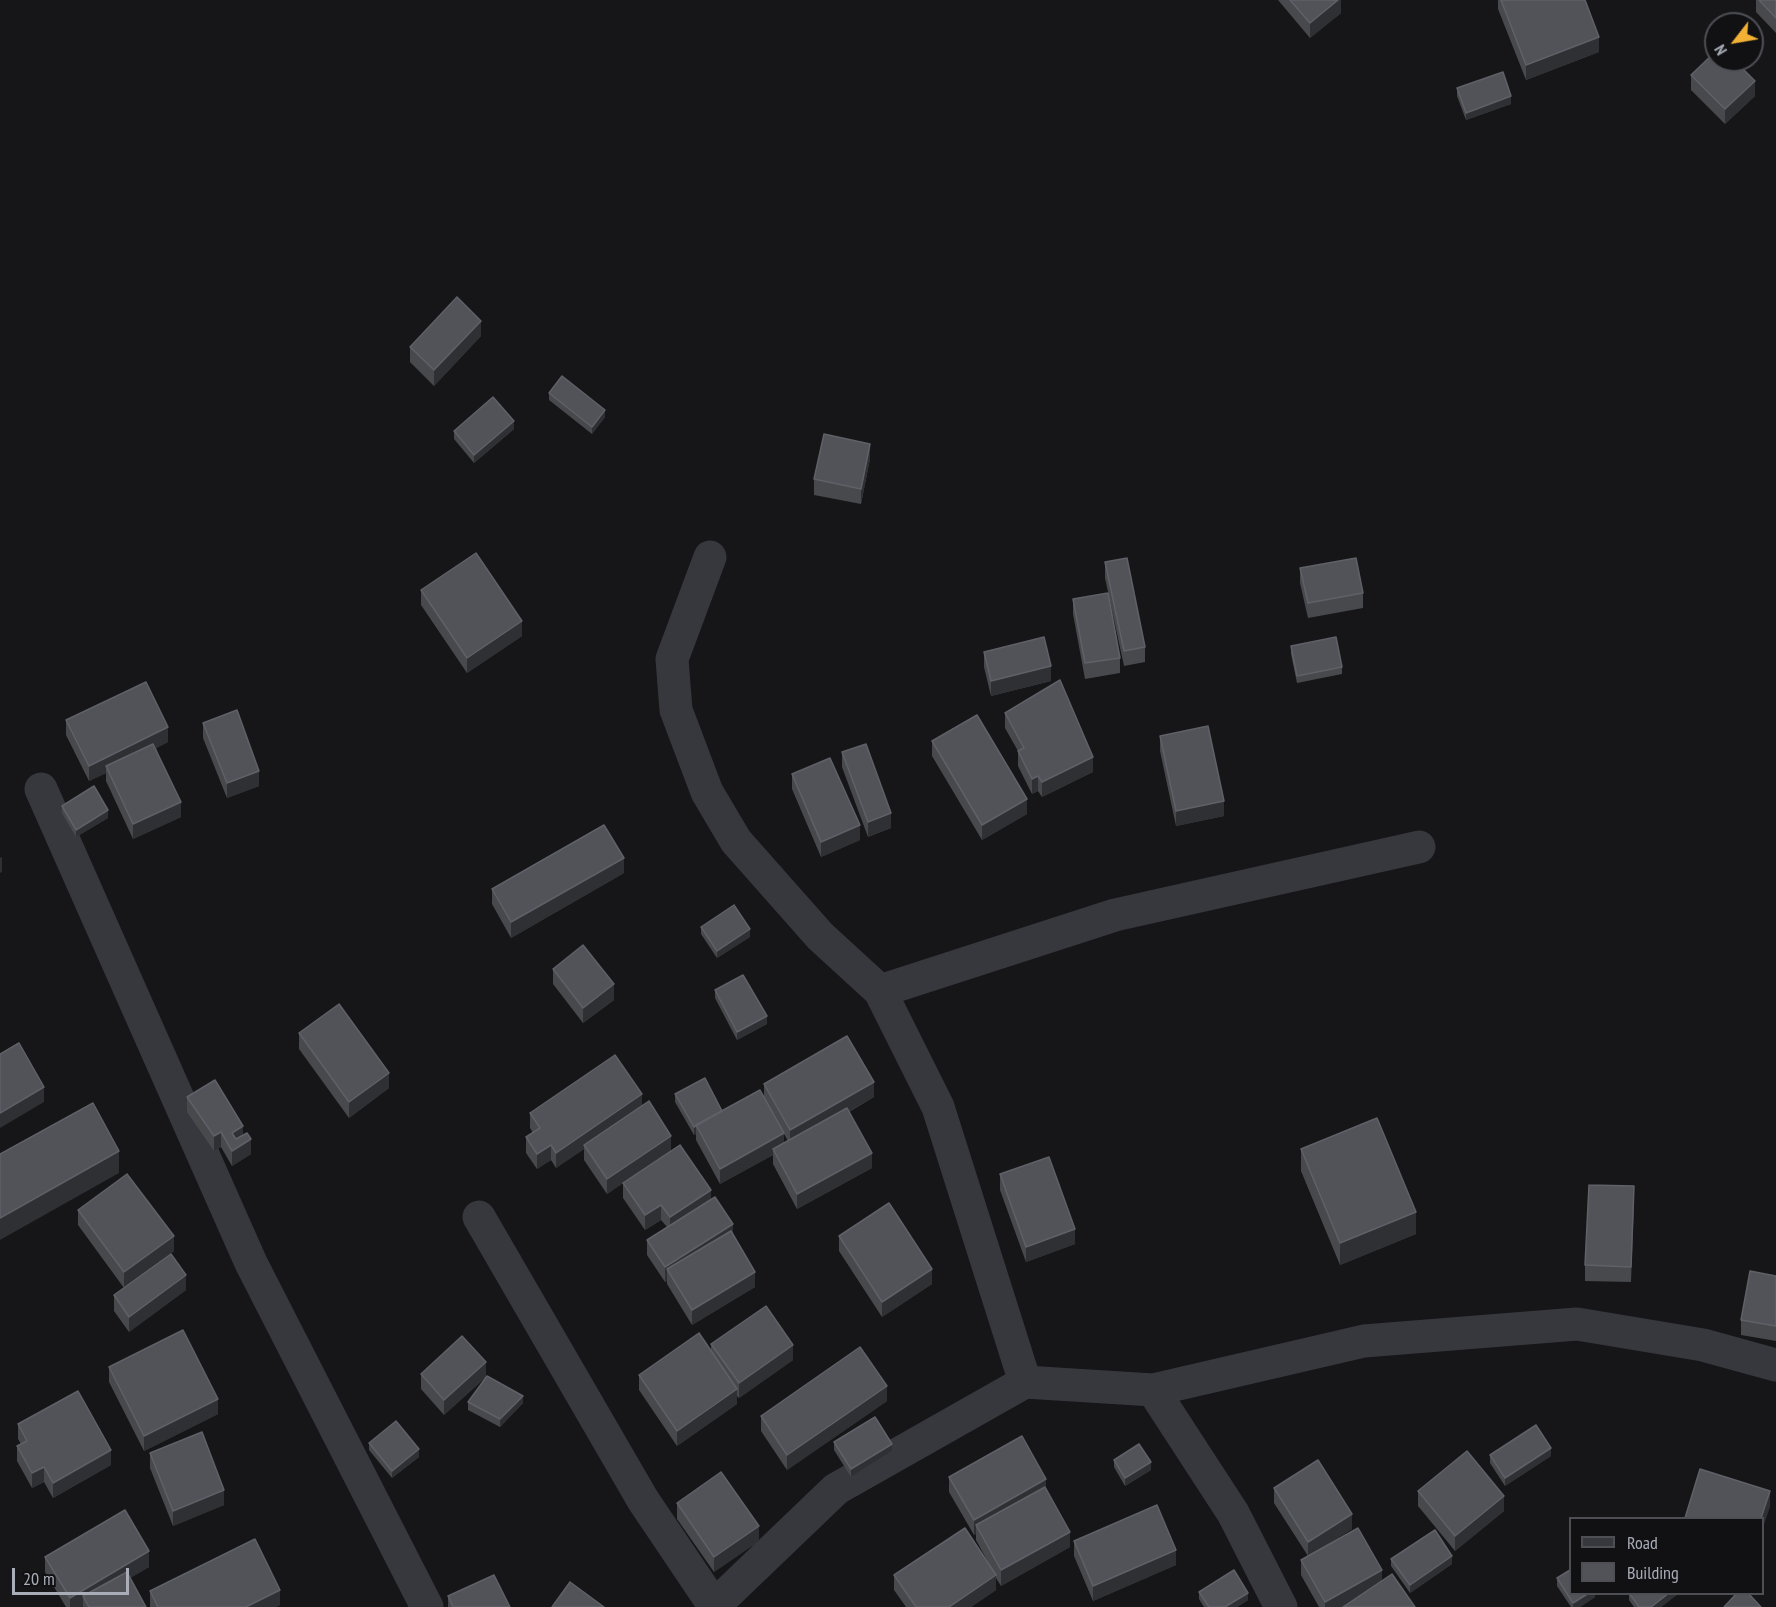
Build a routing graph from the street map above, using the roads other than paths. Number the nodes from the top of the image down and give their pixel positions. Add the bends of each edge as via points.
1 (710, 557) dead end
2 (41, 789) dead end
3 (1419, 847) dead end
4 (880, 991) junction
5 (479, 1217) dead end
6 (1776, 1365) edge
7 (1025, 1382) junction
8 (1152, 1390) junction
9 (427, 1607) edge
10 (714, 1607) edge
11 (1281, 1607) edge

1 - 4 street via 672,659 676,710 707,792 736,841 820,936
2 - 9 street via 251,1263
3 - 4 street via 1116,915
4 - 7 street via 938,1107
5 - 10 street via 643,1500
6 - 8 street via 1702,1345 1576,1324 1364,1341
7 - 8 street
7 - 10 street via 836,1489
8 - 11 street via 1233,1513

